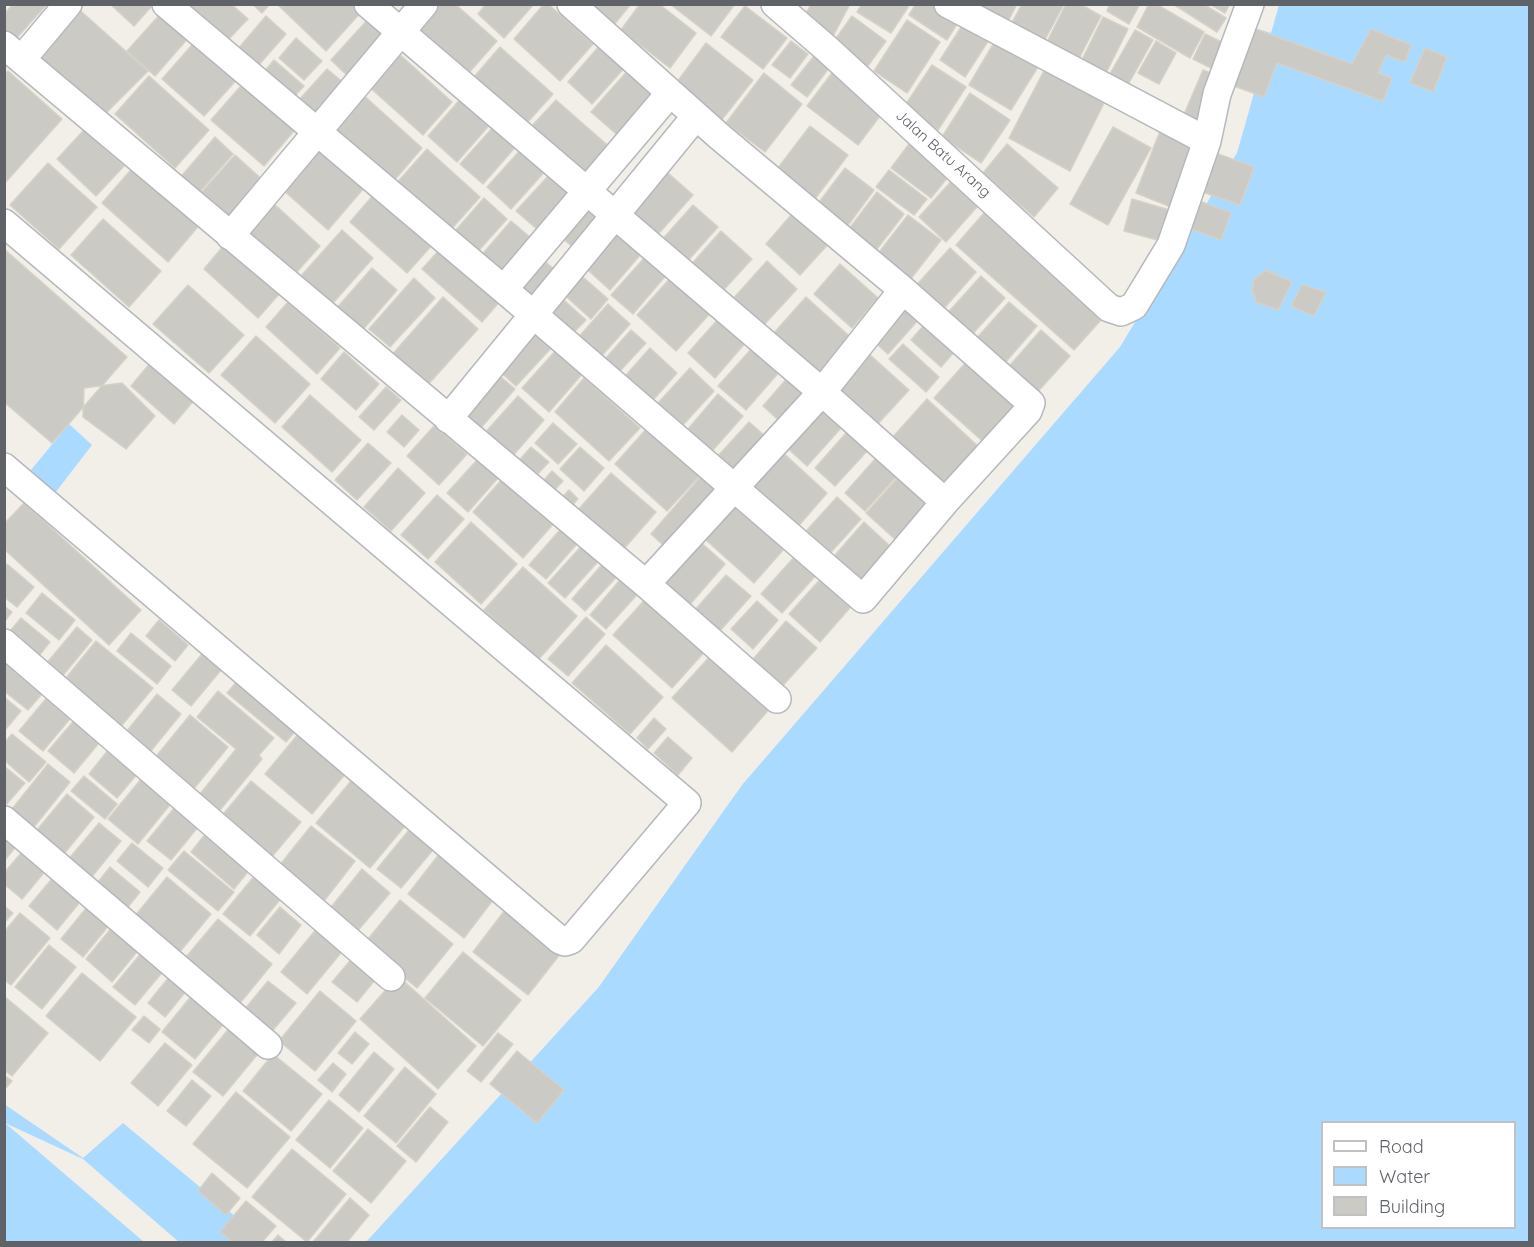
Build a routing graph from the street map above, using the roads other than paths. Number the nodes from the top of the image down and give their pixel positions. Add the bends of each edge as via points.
1 (68, 4) edge
2 (166, 4) edge
3 (368, 4) edge
4 (424, 4) edge
5 (571, 4) edge
6 (775, 4) edge
7 (948, 4) edge
8 (1250, 4) edge
9 (401, 32) junction
10 (13, 52) edge
11 (670, 93) junction
12 (696, 116) junction
13 (317, 132) junction
14 (1207, 141) junction
15 (587, 193) junction
16 (614, 216) junction
17 (4, 224) edge
18 (230, 237) junction
19 (504, 289) junction
20 (903, 290) junction
21 (534, 315) junction
22 (822, 392) junction
23 (448, 418) junction
24 (10, 481) edge
25 (734, 488) junction
26 (945, 502) junction
27 (646, 584) junction
28 (4, 643) edge
29 (777, 699) dead end
30 (4, 820) edge
31 (391, 977) dead end
32 (268, 1045) dead end

1 - 10 street
2 - 13 street
3 - 9 street
4 - 9 street
5 - 11 street
6 - 14 street, Jalan Batu Arang via 1114,311 1129,311 1171,244
7 - 14 street
8 - 14 street via 1217,94
9 - 13 street
9 - 15 street
10 - 18 street
11 - 12 street
11 - 15 street
12 - 16 street
12 - 20 street
13 - 18 street
13 - 19 street
15 - 16 street
15 - 19 street
16 - 21 street
16 - 22 street
17 - 24 street via 687,803 571,939 560,940
18 - 23 street
19 - 21 street
20 - 22 street
20 - 26 street via 1031,403
21 - 23 street
21 - 25 street
22 - 25 street
22 - 26 street
23 - 27 street
25 - 26 street via 863,599
25 - 27 street
27 - 29 street
28 - 31 street
30 - 32 street

